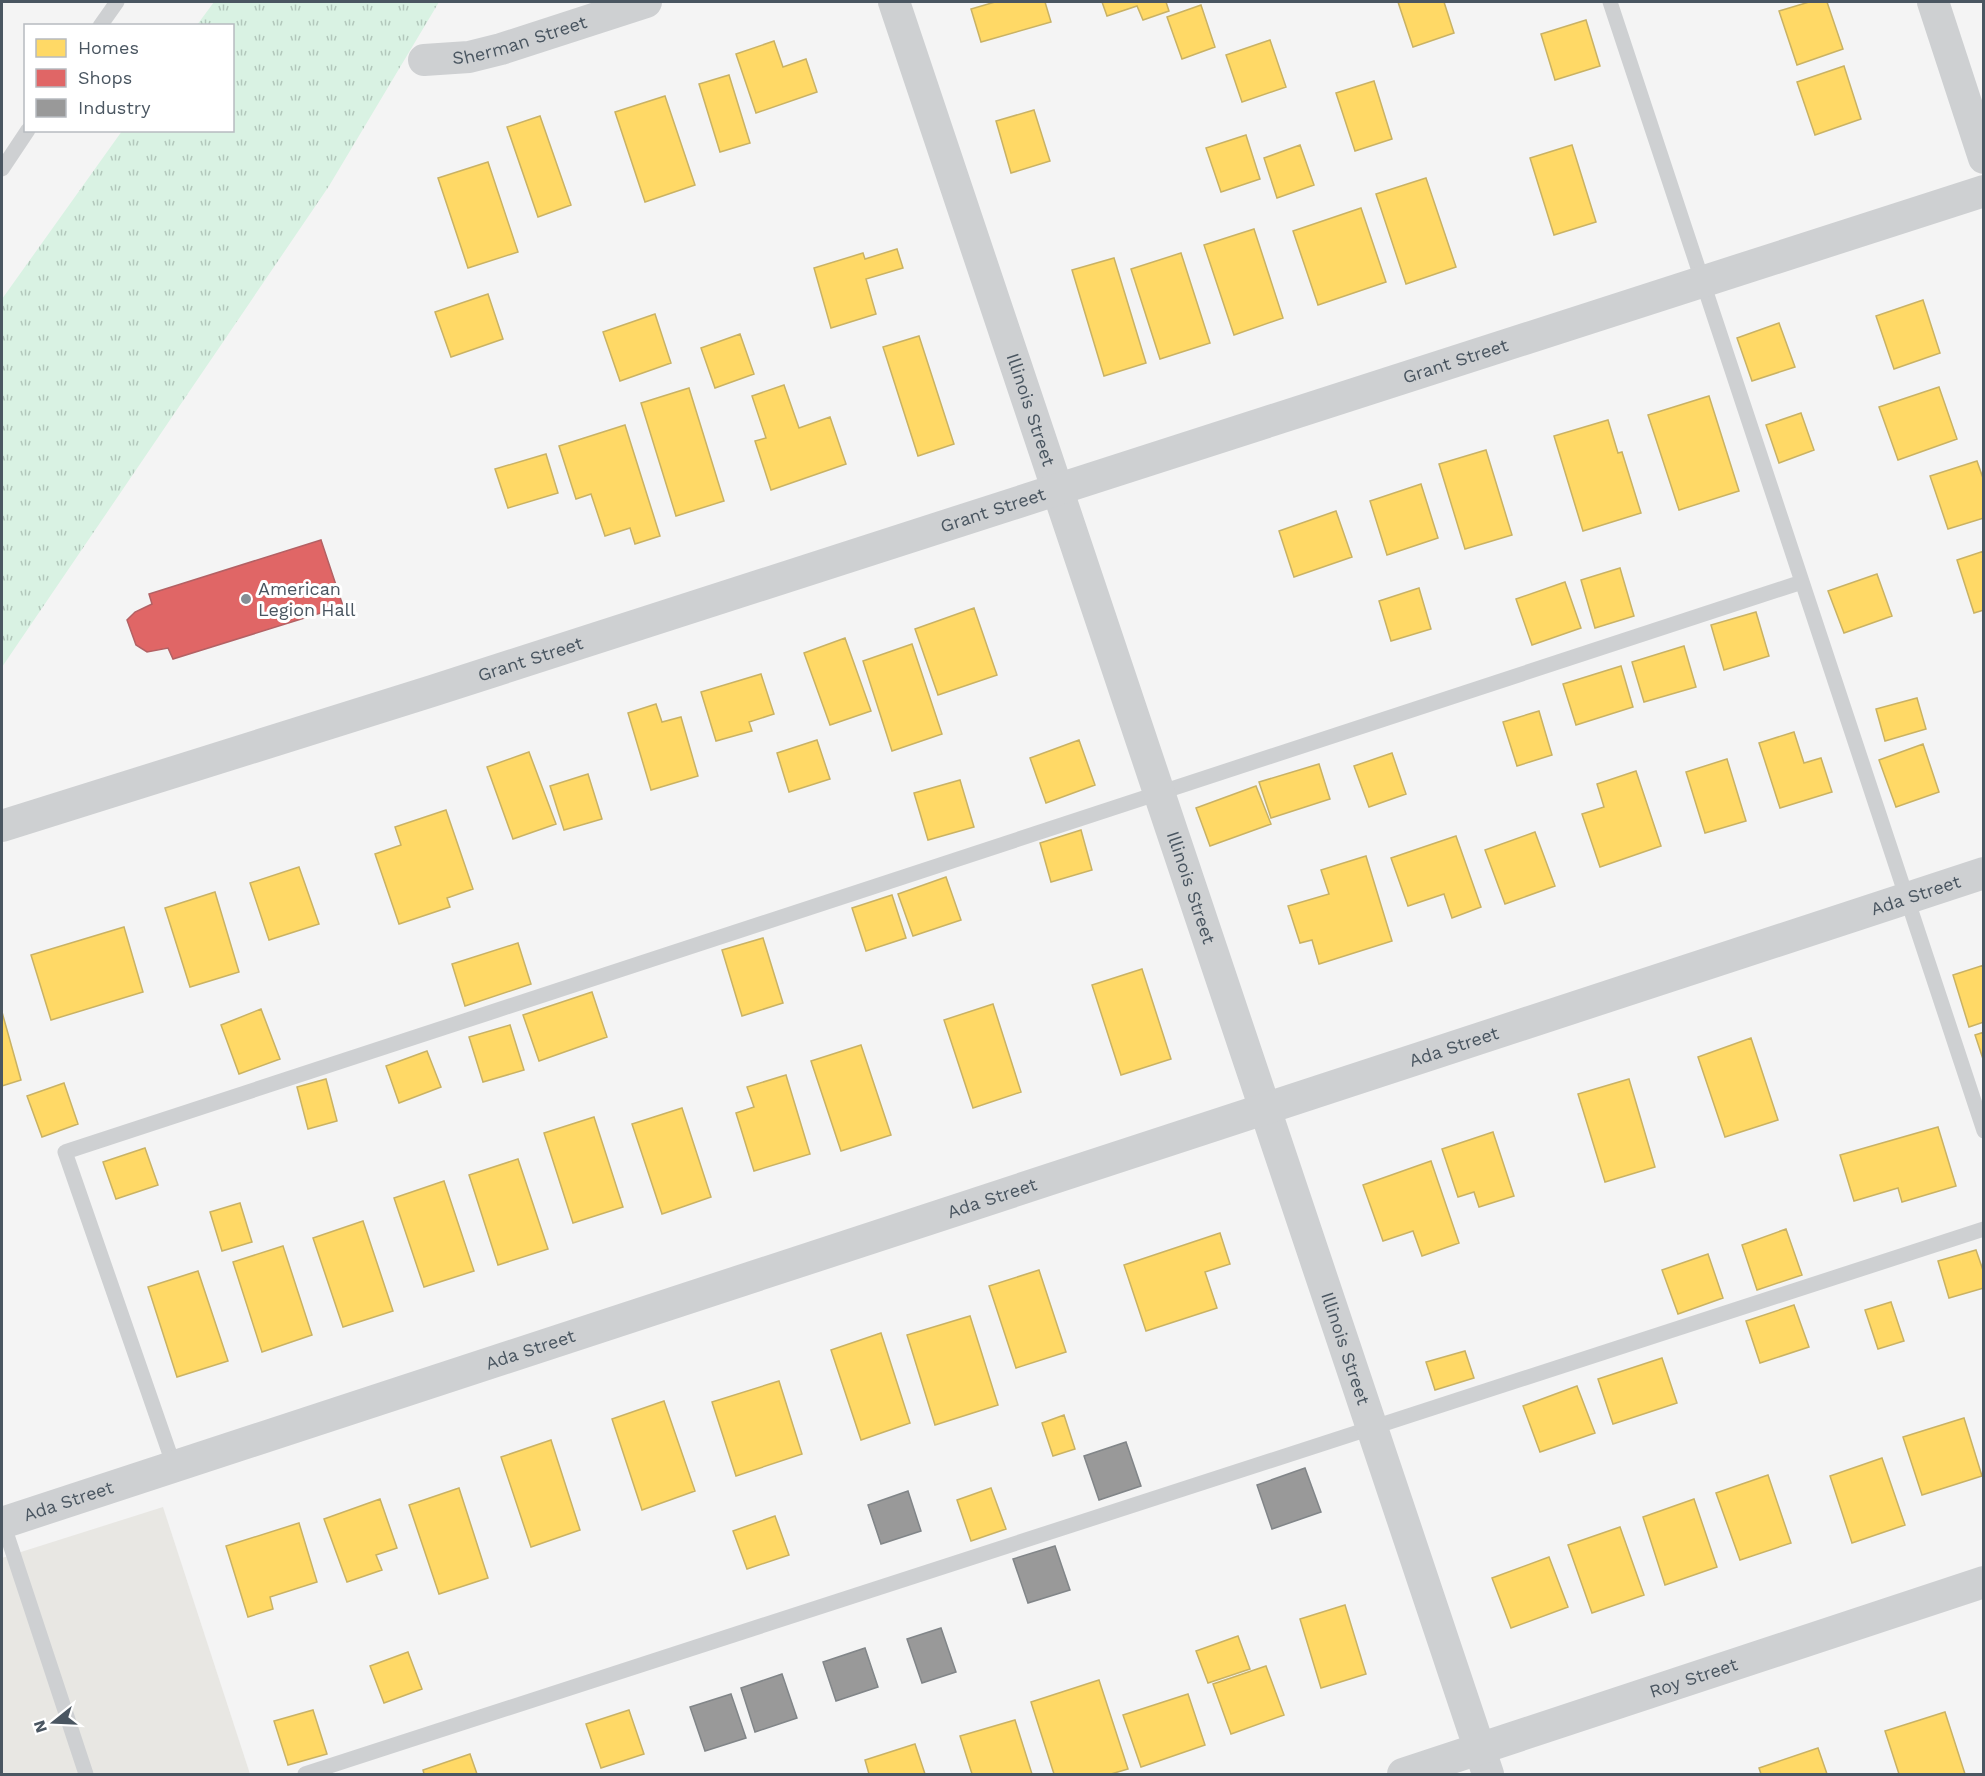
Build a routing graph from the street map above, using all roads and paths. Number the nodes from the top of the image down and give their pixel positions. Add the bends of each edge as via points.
1 (117, 2) edge
2 (646, 2) edge
3 (894, 2) edge
4 (1610, 2) edge
5 (1933, 2) edge
6 (101, 24) edge
7 (424, 60) dead end
8 (27, 132) edge
9 (1983, 158) edge
10 (2, 169) edge
11 (1983, 191) edge
12 (1703, 282) junction
13 (1057, 490) junction
14 (1802, 582) junction
15 (1159, 793) junction
16 (2, 826) edge
17 (1983, 873) edge
18 (1907, 898) junction
19 (1264, 1108) junction
20 (1983, 1131) edge
21 (1983, 1229) edge
22 (1372, 1428) junction
23 (174, 1466) junction
24 (2, 1523) edge
25 (1983, 1582) edge
26 (1484, 1762) edge
27 (86, 1774) edge
28 (305, 1774) edge
29 (1402, 1774) edge

1 - 6 lane
2 - 7 street, Sherman Street via 479,54
3 - 13 street, Illinois Street
4 - 12 lane
5 - 9 street
8 - 10 lane
11 - 12 street, Grant Street
12 - 13 street, Grant Street
12 - 14 lane
13 - 15 street, Illinois Street
13 - 16 street, Grant Street
14 - 15 lane
14 - 18 lane
15 - 19 street, Illinois Street
15 - 23 lane via 65,1152
17 - 18 street, Ada Street
18 - 19 street, Ada Street
18 - 20 lane
19 - 22 street, Illinois Street
19 - 23 street, Ada Street
21 - 22 lane
22 - 26 street, Illinois Street
22 - 28 lane
23 - 24 street, Ada Street
24 - 27 lane
25 - 26 street, Roy Street
26 - 29 street, Roy Street

